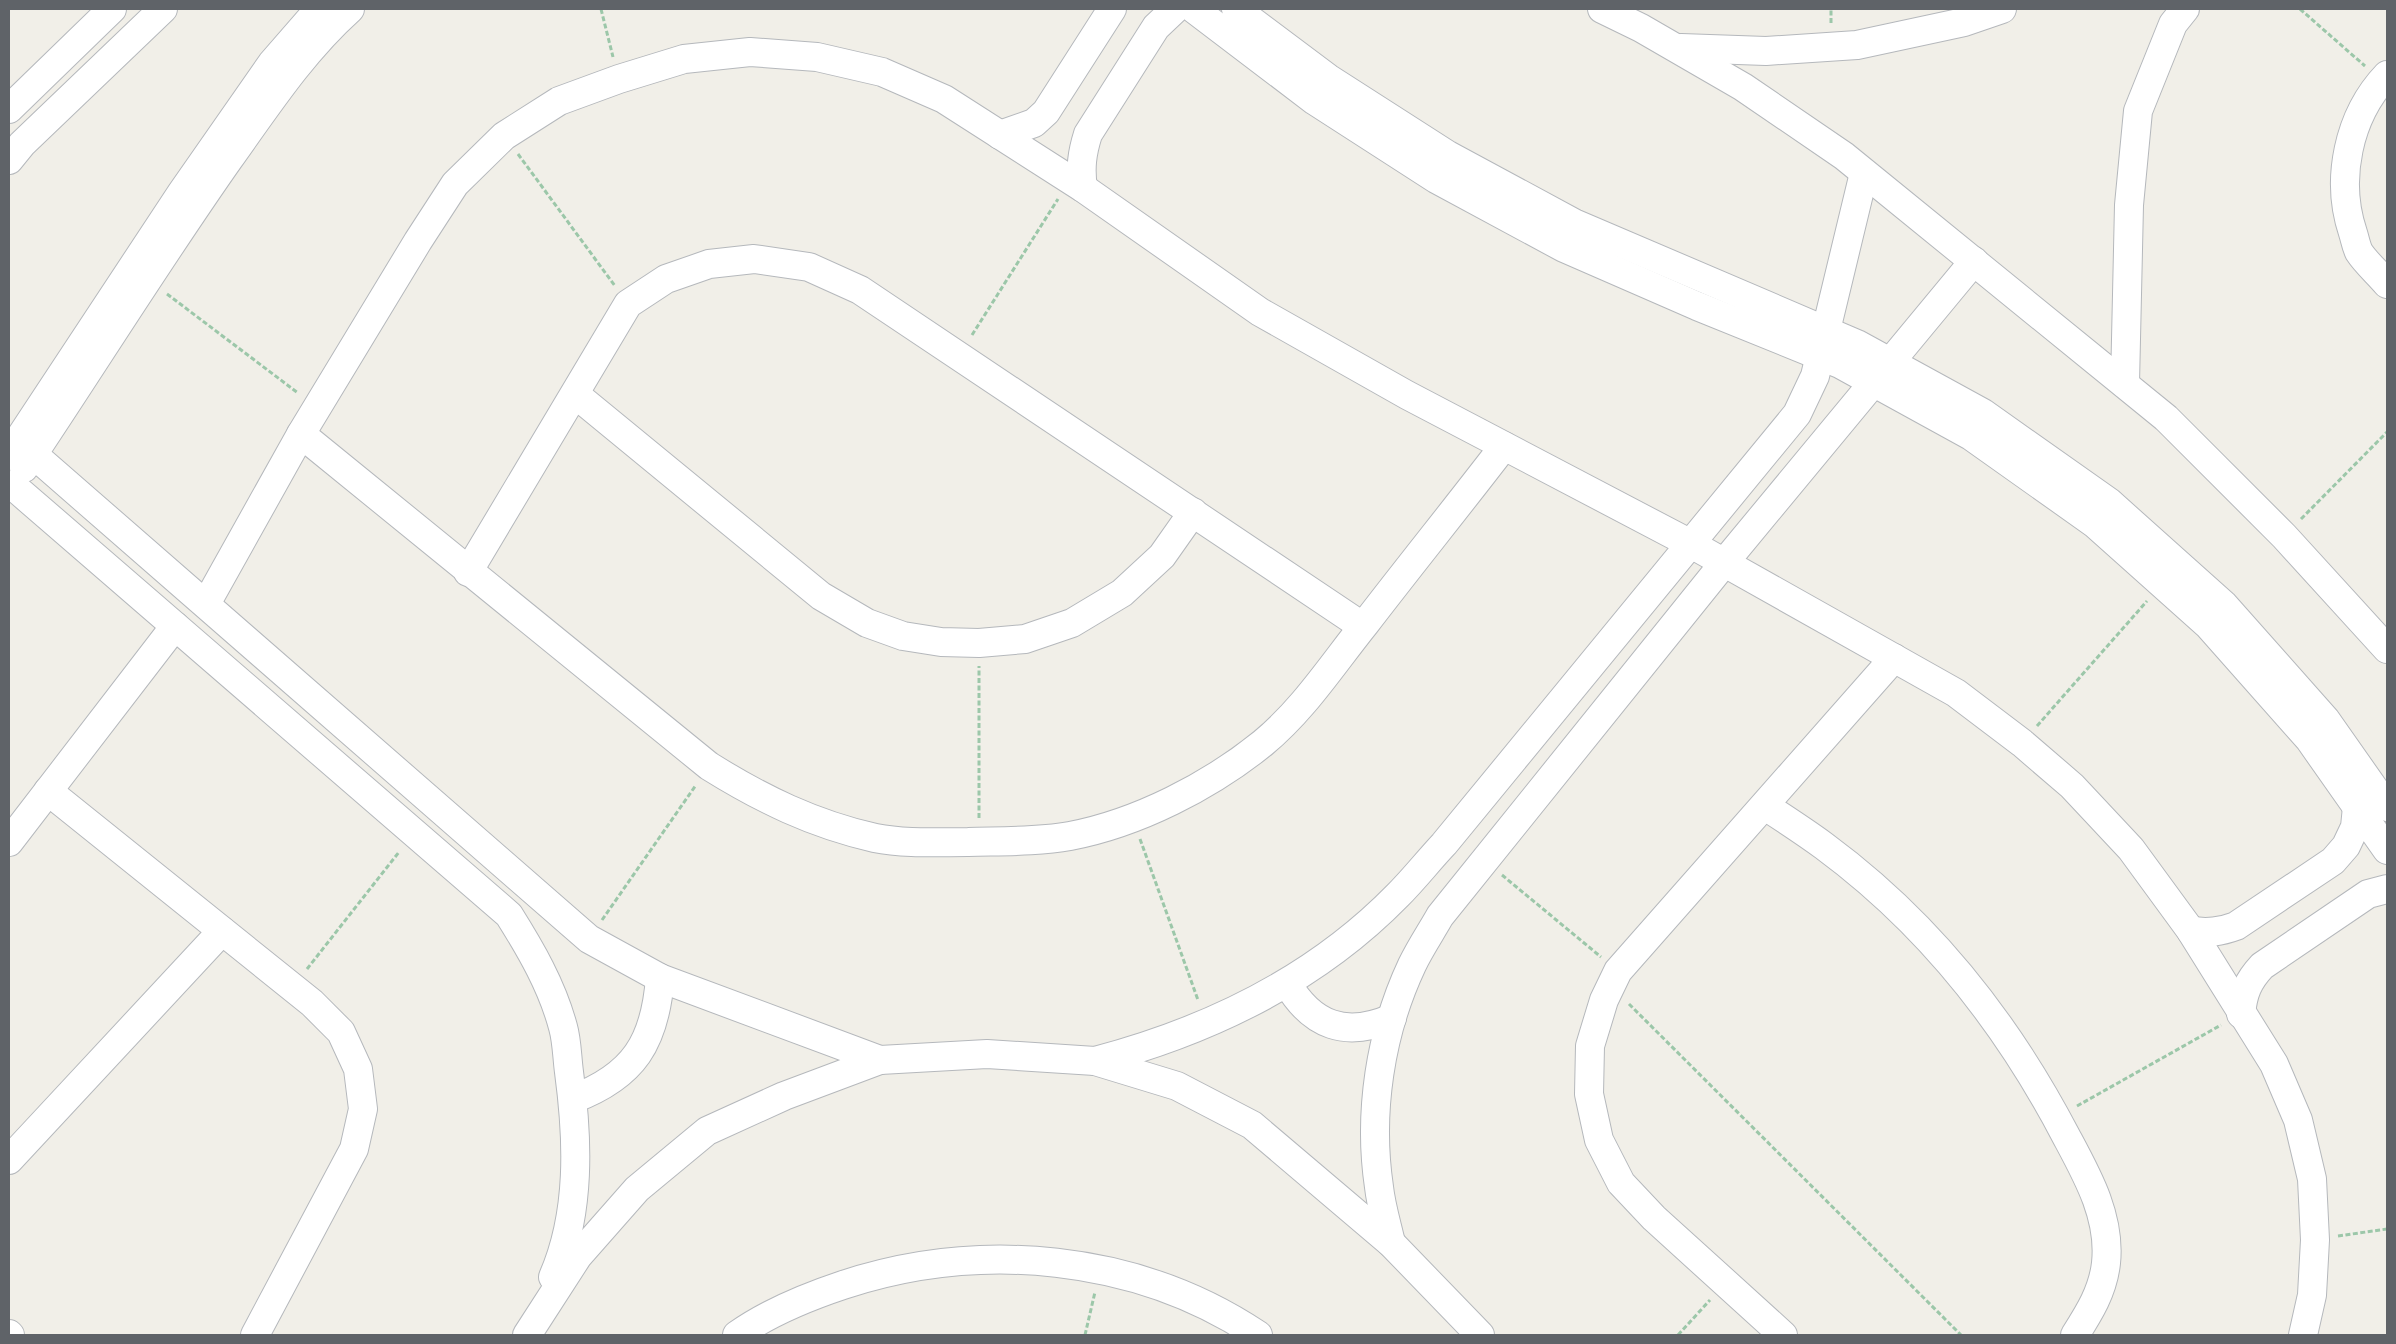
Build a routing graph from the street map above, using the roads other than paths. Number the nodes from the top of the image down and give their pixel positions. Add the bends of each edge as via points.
1 (112, 9) edge
2 (163, 9) edge
3 (319, 9) edge
4 (350, 9) edge
5 (1112, 9) edge
6 (1175, 9) edge
7 (1194, 9) edge
8 (1236, 9) edge
9 (1602, 9) edge
10 (2002, 9) edge
11 (2185, 9) edge
12 (1675, 48) junction
13 (2385, 78) edge
14 (9, 109) edge
15 (1000, 135) junction
16 (9, 160) edge
17 (1864, 173) junction
18 (1077, 184) junction
19 (1974, 261) junction
20 (2387, 284) edge
21 (1823, 343) junction
22 (1882, 372) junction
23 (2125, 384) junction
24 (63, 392) junction
25 (574, 394) junction
26 (301, 434) junction
27 (17, 446) edge
28 (1504, 446) junction
29 (10, 487) edge
30 (1193, 512) junction
31 (1691, 544) junction
32 (1724, 563) junction
33 (468, 572) junction
34 (206, 604) junction
35 (175, 626) junction
36 (1362, 626) junction
37 (2387, 650) edge
38 (1894, 658) junction
39 (48, 791) junction
40 (1765, 806) junction
41 (2387, 807) edge
42 (2358, 808) junction
43 (9, 842) edge
44 (2387, 850) edge
45 (2387, 889) edge
46 (222, 930) junction
47 (2191, 931) junction
48 (660, 978) junction
49 (1287, 982) junction
50 (2241, 1014) junction
51 (1392, 1018) junction
52 (880, 1060) junction
53 (1095, 1061) junction
54 (572, 1099) junction
55 (9, 1160) edge
56 (1391, 1243) junction
57 (528, 1334) edge
58 (255, 1335) edge
59 (737, 1335) edge
60 (1258, 1335) edge
61 (1480, 1335) edge
62 (1783, 1335) edge
63 (2075, 1335) edge
64 (2303, 1335) edge

1 - 14 street
2 - 16 street
3 - 24 street via 267,70 182,192
4 - 24 street via 287,77 149,280
5 - 15 street via 1046,112 1034,123
6 - 18 street via 1156,27 1088,134
7 - 21 street via 1314,101 1436,179 1564,248 1697,306
8 - 21 street via 1328,78 1448,155 1574,223
9 - 12 street
10 - 12 street via 1964,22 1857,45 1766,51
11 - 23 street via 2173,24 2138,111 2129,205
12 - 17 street via 1743,87
13 - 20 street via 2362,110 2349,145 2344,181 2348,217 2359,252
15 - 18 street
15 - 26 street via 944,99 882,72 817,57 750,52 684,59 559,101 504,136 455,184
17 - 19 street
17 - 21 street
18 - 28 street via 1260,312
19 - 22 street
19 - 23 street
21 - 22 street via 1857,344
21 - 31 street via 1815,376 1797,414
22 - 32 street
22 - 41 street via 1983,413 2109,502 2224,605 2326,720
22 - 42 street via 2095,524 2208,625 2309,739
23 - 37 street via 2166,418 2284,536
24 - 27 street
25 - 30 street via 821,596 867,623 903,636 941,642 980,643 1025,639 1072,623 1122,593 1162,556
25 - 30 street via 628,304 666,280 709,264 754,259 810,267 860,290
25 - 33 street
26 - 33 street
26 - 34 street
27 - 29 street
27 - 34 street
28 - 31 street
28 - 36 street
29 - 35 street
30 - 36 street
31 - 32 street
31 - 49 street via 1444,844 1397,896 1344,942
32 - 38 street
32 - 51 street via 1440,916 1412,965
33 - 36 street via 709,766 755,795 814,821 877,838 942,842 1070,836 1132,818 1202,786 1264,742 1318,688
34 - 48 street via 589,939
35 - 39 street
35 - 54 street via 509,914 538,961 564,1027
38 - 40 street
38 - 47 street via 1956,693 2072,786 2131,849
39 - 43 street
39 - 46 street
40 - 62 street via 1615,978 1604,1000 1590,1046 1589,1094 1599,1140 1621,1183 1654,1218
40 - 63 street via 1824,846 1880,892 1932,942 1979,997 2020,1056 2090,1181 2104,1221 2106,1264 2095,1304
42 - 44 street
42 - 47 street via 2355,827 2346,846 2333,861 2236,926 2222,932
45 - 50 street via 2368,894 2262,966 2250,979 2243,996
46 - 55 street
46 - 58 street via 312,1003 341,1032 358,1069 363,1109 354,1149
47 - 50 street
48 - 52 street
48 - 54 street via 652,1024 637,1055 619,1075
49 - 51 street via 1297,1001 1312,1015 1331,1025 1352,1029
49 - 53 street via 1207,1025 1152,1046
50 - 64 street via 2274,1064 2298,1120 2312,1179 2315,1240 2312,1295
51 - 56 street via 1379,1074 1375,1131 1379,1187
52 - 53 street via 987,1054
52 - 57 street via 784,1096 707,1131 638,1189 578,1256
53 - 56 street via 1177,1086 1252,1125
54 - 57 street via 576,1180 561,1259
56 - 61 street
59 - 60 street via 811,1296 881,1273 954,1260 1027,1259 1100,1269 1170,1290 1237,1321

